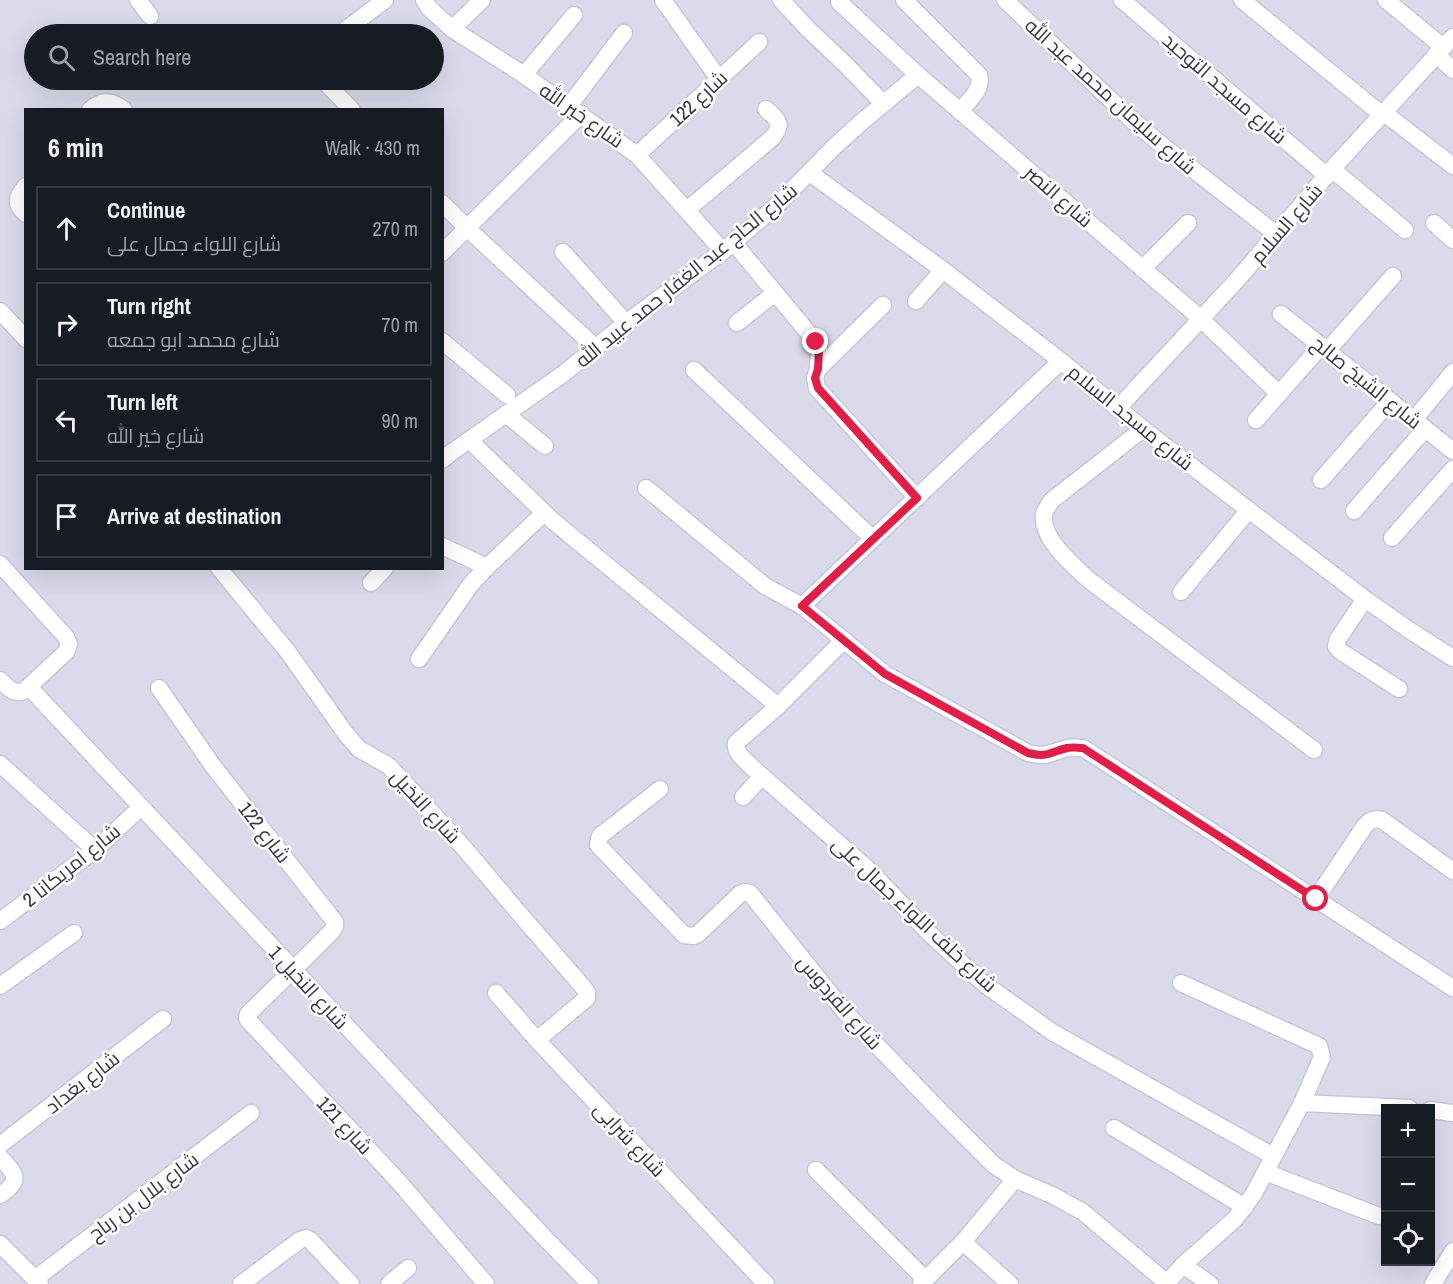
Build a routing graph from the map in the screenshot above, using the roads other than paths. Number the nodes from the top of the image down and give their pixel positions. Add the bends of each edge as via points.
1 (138, 0) edge
2 (385, 0) edge
3 (424, 0) edge
4 (482, 0) edge
5 (663, 0) edge
6 (781, 0) edge
7 (904, 0) edge
8 (1005, 0) edge
9 (1122, 0) edge
10 (1242, 0) edge
11 (1386, 0) edge
12 (839, 2) dead end
13 (574, 15) dead end
14 (150, 16) dead end
15 (353, 24) edge
16 (452, 29) junction
17 (624, 33) dead end
18 (759, 42) dead end
19 (1444, 46) edge
20 (1453, 70) edge
21 (524, 75) junction
22 (918, 75) junction
23 (719, 79) junction
24 (333, 90) edge
25 (883, 103) junction
26 (93, 108) edge
27 (122, 108) edge
28 (350, 108) edge
29 (766, 109) dead end
30 (575, 110) junction
31 (960, 111) junction
32 (1382, 113) junction
33 (637, 155) junction
34 (1453, 166) edge
35 (1329, 172) junction
36 (810, 173) junction
37 (24, 188) edge
38 (444, 204) edge
39 (687, 210) junction
40 (24, 212) edge
41 (1188, 223) dead end
42 (1434, 223) dead end
43 (468, 229) junction
44 (1405, 230) dead end
45 (1276, 234) junction
46 (1453, 240) edge
47 (728, 246) junction
48 (444, 251) edge
49 (563, 252) dead end
50 (1142, 269) junction
51 (943, 270) junction
52 (1393, 276) dead end
53 (775, 292) junction
54 (916, 301) dead end
55 (883, 305) dead end
56 (0, 311) edge
57 (1281, 314) dead end
58 (1200, 318) junction
59 (626, 323) junction
60 (737, 323) dead end
61 (24, 337) edge
62 (444, 343) edge
63 (596, 348) junction
64 (1324, 348) junction
65 (1061, 361) junction
66 (818, 369) junction
67 (694, 370) dead end
68 (1453, 372) edge
69 (1278, 393) junction
70 (507, 395) dead end
71 (1390, 401) junction
72 (1118, 408) junction
73 (506, 414) junction
74 (1256, 420) dead end
75 (1419, 424) junction
76 (1143, 429) junction
77 (469, 440) junction
78 (545, 446) dead end
79 (1453, 451) edge
80 (444, 459) edge
81 (1453, 469) edge
82 (1321, 480) dead end
83 (646, 488) dead end
84 (917, 498) junction
85 (1248, 511) junction
86 (1354, 511) dead end
87 (544, 513) junction
88 (1392, 538) dead end
89 (873, 539) junction
90 (444, 547) edge
91 (0, 564) edge
92 (487, 567) junction
93 (221, 570) edge
94 (383, 570) edge
95 (371, 584) dead end
96 (1181, 592) dead end
97 (1365, 599) junction
98 (802, 606) junction
99 (844, 640) junction
100 (419, 658) dead end
101 (1453, 658) edge
102 (0, 680) edge
103 (29, 687) junction
104 (159, 688) dead end
105 (1399, 689) dead end
106 (778, 706) junction
107 (1314, 750) dead end
108 (0, 764) edge
109 (762, 776) junction
110 (660, 789) dead end
111 (743, 796) dead end
112 (141, 807) junction
113 (96, 850) junction
114 (1453, 871) edge
115 (1316, 899) junction
116 (0, 921) edge
117 (74, 933) dead end
118 (293, 970) junction
119 (1181, 983) dead end
120 (0, 986) edge
121 (1453, 988) edge
122 (496, 993) dead end
123 (163, 1019) dead end
124 (537, 1040) junction
125 (1302, 1103) junction
126 (1381, 1107) edge
127 (1435, 1111) edge
128 (251, 1113) dead end
129 (1453, 1113) edge
130 (1114, 1128) dead end
131 (0, 1145) edge
132 (1274, 1156) junction
133 (0, 1157) edge
134 (816, 1170) dead end
135 (1265, 1172) junction
136 (1015, 1179) junction
137 (0, 1195) edge
138 (1245, 1208) junction
139 (1378, 1216) dead end
140 (963, 1242) junction
141 (0, 1244) edge
142 (1453, 1251) edge
143 (1183, 1265) junction
144 (408, 1268) dead end
145 (38, 1281) edge
146 (923, 1282) edge
147 (1166, 1283) edge
148 (241, 1284) edge
149 (351, 1284) edge
150 (389, 1284) edge
151 (486, 1284) edge
152 (590, 1284) edge
153 (766, 1284) edge
154 (1010, 1284) edge
155 (1210, 1284) edge
156 (1433, 1284) edge

1 - 14 street
2 - 15 street
3 - 16 street, شارع خير الله
4 - 16 street
5 - 23 street
6 - 25 street
7 - 31 street via 979,75 978,89
8 - 45 street, شارع سليمان محمد عبد الله via 1132,120
9 - 35 street, شارع مسجد التوحيد
10 - 32 street
11 - 19 street
12 - 22 street, شارع النصر
13 - 21 street
16 - 21 street, شارع خير الله
17 - 30 street
18 - 23 street, شارع 122
19 - 20 street
19 - 32 street, شارع السلام
21 - 30 street, شارع خير الله
22 - 25 street, شارع الحاج عبد الغفار حمد عبيد الله
22 - 31 street, شارع النصر
23 - 33 street, شارع 122
24 - 28 street
25 - 36 street, شارع الحاج عبد الغفار حمد عبيد الله
26 - 27 street via 111,102
29 - 39 street via 778,121 778,132
30 - 33 street, شارع خير الله
30 - 43 street
31 - 50 street, شارع النصر
32 - 34 street
32 - 35 street, شارع السلام
33 - 39 street, شارع خير الله
35 - 44 street, شارع مسجد التوحيد
35 - 45 street, شارع السلام
36 - 47 street, شارع الحاج عبد الغفار حمد عبيد الله
36 - 51 street, شارع مسجد السلام
37 - 40 street via 17,198
38 - 43 street
39 - 47 street, شارع خير الله
41 - 50 street
42 - 46 street
43 - 48 street
43 - 63 street
45 - 58 street, شارع السلام
47 - 53 street, شارع خير الله
47 - 59 street, شارع الحاج عبد الغفار حمد عبيد الله
49 - 59 street
50 - 58 street, شارع النصر
51 - 54 street
51 - 65 street, شارع مسجد السلام
52 - 64 street
53 - 60 street
53 - 66 street, شارع خير الله via 816,342
55 - 66 street
56 - 61 street
57 - 64 street, شارع الشيخ صالح
58 - 69 street, شارع النصر
58 - 72 street, شارع السلام
59 - 63 street, شارع الحاج عبد الغفار حمد عبيد الله
62 - 70 street
63 - 73 street, شارع الحاج عبد الغفار حمد عبيد الله
64 - 69 street
64 - 71 street, شارع الشيخ صالح
65 - 72 street, شارع مسجد السلام
65 - 84 street
66 - 84 street, شارع خير الله via 818,388
67 - 89 street
68 - 75 street
69 - 74 street
71 - 75 street, شارع الشيخ صالح
71 - 82 street
72 - 76 street, شارع مسجد السلام
73 - 77 street, شارع الحاج عبد الغفار حمد عبيد الله
73 - 78 street
75 - 79 street, شارع الشيخ صالح
75 - 86 street
76 - 85 street, شارع مسجد السلام
76 - 107 street via 1051,501 1044,513 1045,527 1059,550 1089,580
77 - 80 street, شارع الحاج عبد الغفار حمد عبيد الله
77 - 87 street
81 - 88 street
83 - 98 street via 765,586
84 - 89 street
85 - 96 street
85 - 97 street, شارع مسجد السلام
87 - 92 street
87 - 106 street
89 - 98 street
90 - 92 street
91 - 103 street via 68,640 66,652
92 - 100 street
93 - 124 street, شارع النخيل via 288,652 352,742 389,766 587,992 587,998
94 - 95 street
97 - 101 street, شارع مسجد السلام
97 - 105 street via 1336,646
98 - 99 street
99 - 106 street, شارع خلف اللواء جمال على
99 - 115 street via 885,674 1028,753 1049,755 1067,748 1083,748
102 - 103 street via 14,692 21,693
103 - 112 street, شارع النخيل 1
104 - 118 street, شارع 122 via 213,766 335,922 333,930
106 - 109 street, شارع خلف اللواء جمال على via 735,745
108 - 113 street
109 - 111 street
109 - 132 street, شارع خلف اللواء جمال على via 869,870 982,983 1052,1032
110 - 136 street, شارع الفردوس via 600,836 600,848 684,935 698,934 740,894 750,893 844,1011 994,1165
112 - 113 street, شارع امريكانا 2
112 - 118 street, شارع النخيل 1
113 - 116 street, شارع امريكانا 2
114 - 115 street via 1382,819 1376,819 1364,827
115 - 121 street
117 - 120 street
118 - 151 street, شارع 121 via 247,1018 399,1182
118 - 152 street, شارع النخيل 1
119 - 125 street via 1319,1046 1322,1057
122 - 124 street, شارع شرابى
123 - 131 street, شارع بغداد
124 - 153 street, شارع شرابى
125 - 126 street
125 - 132 street
127 - 129 street
128 - 145 street, شارع بلال بن رباح
130 - 138 street
132 - 135 street
133 - 137 street via 15,1178 13,1185
134 - 146 street
135 - 138 street
135 - 139 street
136 - 140 street
136 - 147 street, شارع الفردوس via 1083,1212
138 - 143 street
140 - 146 street
140 - 154 street
141 - 145 street
142 - 156 street
143 - 147 street
143 - 155 street
144 - 150 street
148 - 149 street via 306,1238

